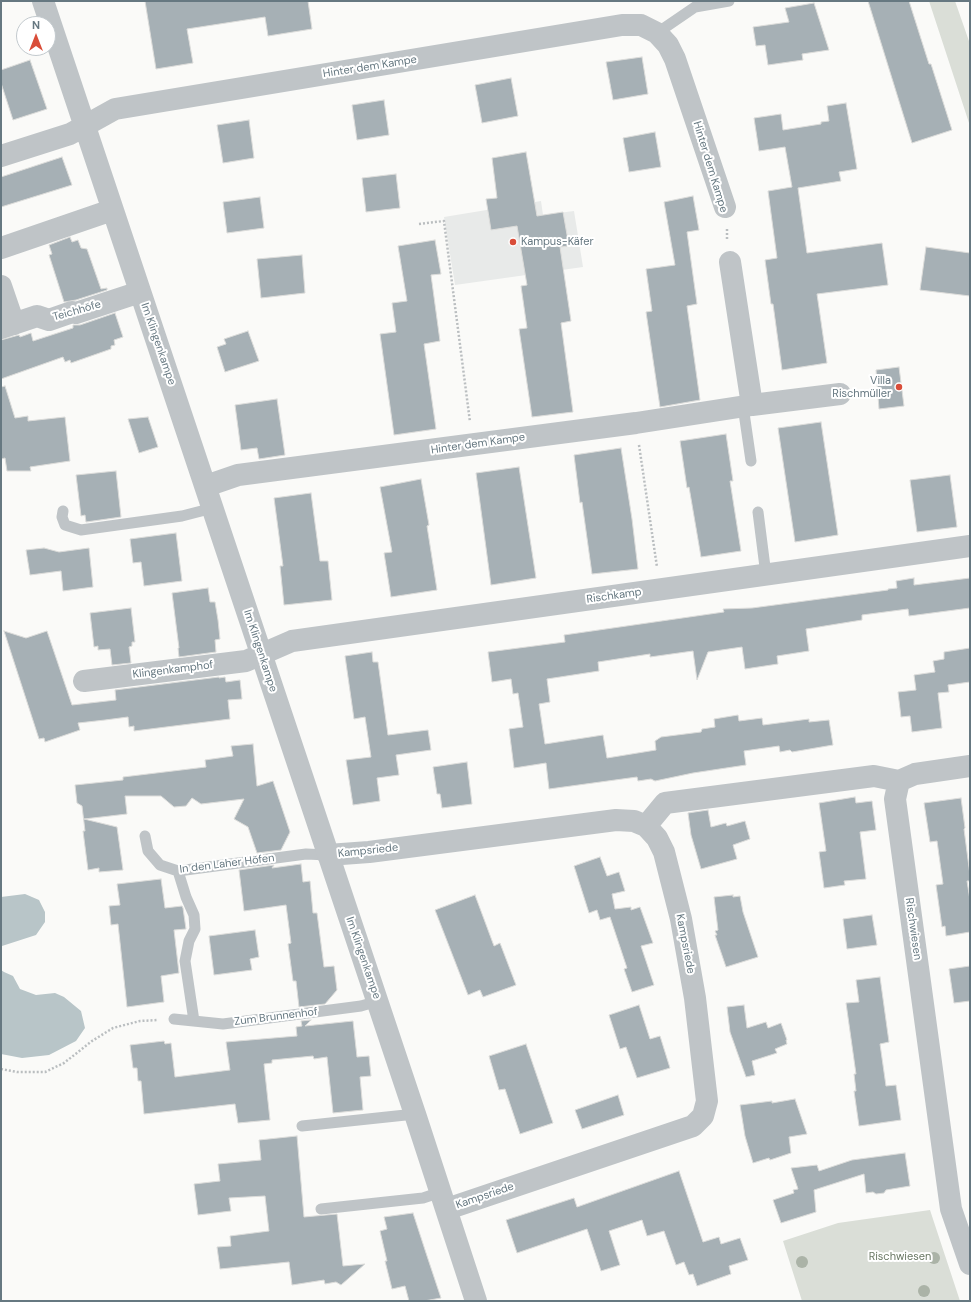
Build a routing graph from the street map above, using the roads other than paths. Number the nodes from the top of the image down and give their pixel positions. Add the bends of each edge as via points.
1 (43, 1) edge
2 (729, 1) edge
3 (656, 33) junction
4 (85, 126) junction
5 (1, 156) edge
6 (725, 207) road end
7 (112, 210) junction
8 (1, 248) edge
9 (730, 262) road end
10 (1, 286) edge
11 (140, 292) junction
12 (8, 326) edge
13 (840, 394) dead end
14 (748, 406) junction
15 (751, 461) dead end
16 (206, 486) junction
17 (213, 508) junction
18 (63, 511) dead end
19 (758, 512) dead end
20 (970, 546) edge
21 (766, 575) junction
22 (261, 654) junction
23 (84, 681) dead end
24 (970, 766) edge
25 (899, 781) junction
26 (646, 826) junction
27 (146, 836) dead end
28 (328, 855) junction
29 (178, 871) junction
30 (378, 1001) junction
31 (174, 1019) road end
32 (194, 1020) junction
33 (415, 1114) junction
34 (302, 1126) dead end
35 (444, 1201) junction
36 (321, 1209) dead end
37 (970, 1264) edge
38 (476, 1301) edge

1 - 4 street, Im Klingenkampe
2 - 3 lane via 695,7
3 - 4 street, Hinter dem Kampe via 640,25 615,26 115,110
3 - 6 street, Hinter dem Kampe via 668,45 676,59
4 - 5 street, Hinter dem Kampe via 70,134
4 - 7 street, Im Klingenkampe
7 - 8 street
7 - 11 street, Im Klingenkampe
9 - 14 street
10 - 12 street, Teichhöfe
11 - 12 street, Teichhöfe via 49,320 37,316
11 - 16 street, Im Klingenkampe
13 - 14 street, Hinter dem Kampe
14 - 15 lane
14 - 16 street, Hinter dem Kampe via 238,475
16 - 17 street, Im Klingenkampe
17 - 18 lane via 182,516 81,530 65,525
17 - 22 street, Im Klingenkampe
19 - 21 lane
20 - 21 street, Rischkamp
21 - 22 street, Rischkamp via 292,641
22 - 23 street, Klingenkamphof via 246,661
22 - 28 street, Im Klingenkampe
24 - 25 street via 915,774
25 - 26 street via 874,776 665,803
25 - 37 street, Rischwiesen via 895,799 951,1209
26 - 28 street, Kampsriede via 634,821 616,820
26 - 35 street, Kampsriede via 657,838 664,852 681,919 695,998 707,1101 703,1116 693,1126
27 - 29 lane, In den Laher Höfen via 148,851 160,865
28 - 29 lane, In den Laher Höfen via 306,854
28 - 30 street, Im Klingenkampe
29 - 32 lane via 194,915 195,929 189,941 185,961
30 - 32 lane, Zum Brunnenhof via 361,1006 223,1024
30 - 33 street, Im Klingenkampe
31 - 32 lane, Zum Brunnenhof
33 - 34 lane
33 - 35 street, Im Klingenkampe
35 - 36 lane via 423,1198
35 - 38 street, Im Klingenkampe

